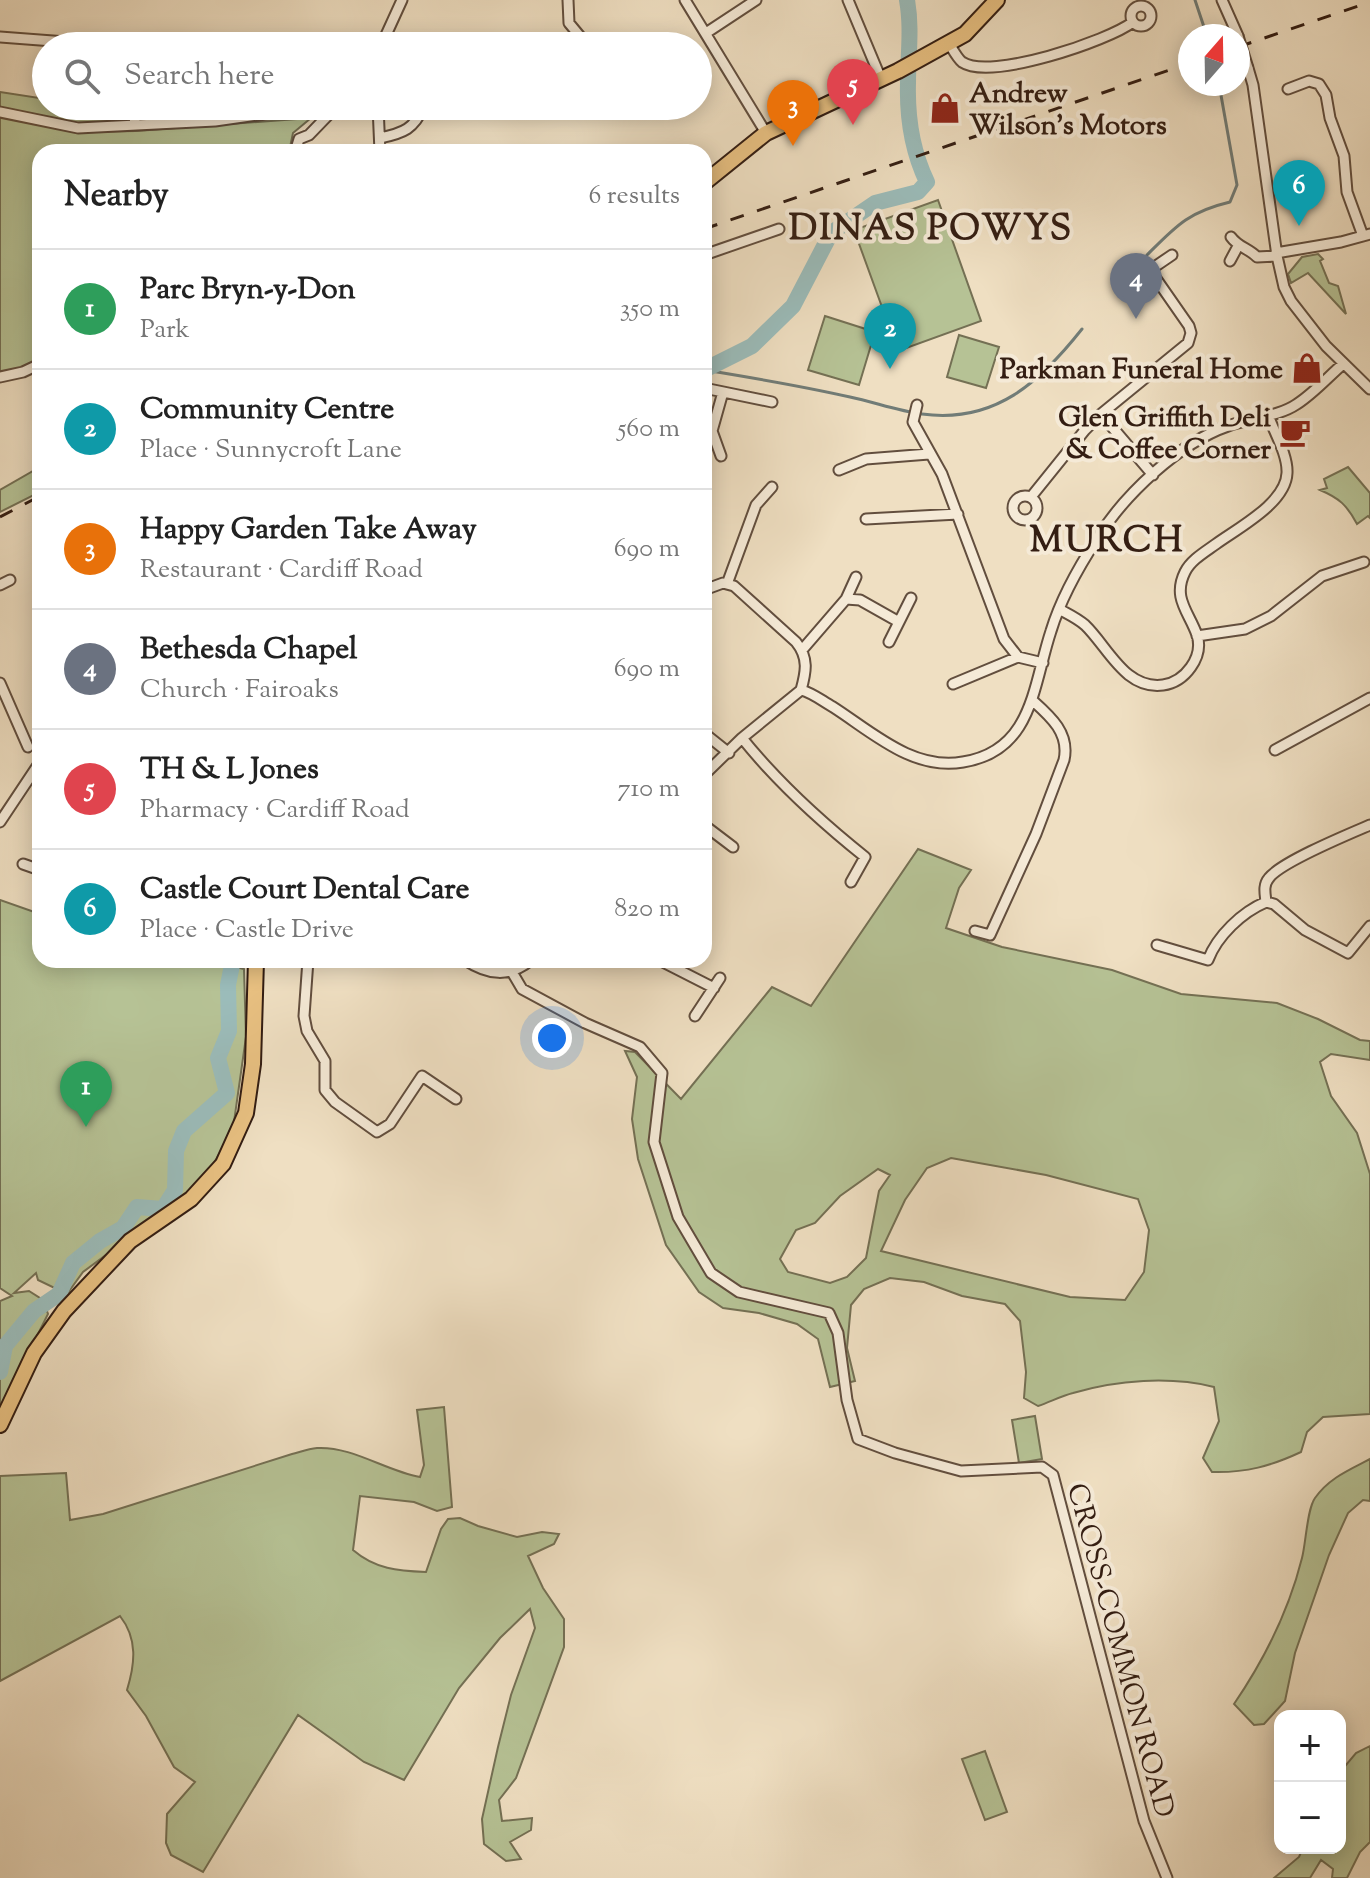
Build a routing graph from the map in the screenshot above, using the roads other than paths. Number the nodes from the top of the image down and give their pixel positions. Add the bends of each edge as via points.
1 (402, 0) edge
2 (568, 0) edge
3 (685, 0) edge
4 (756, 0) edge
5 (848, 0) edge
6 (997, 0) edge
7 (1222, 0) edge
8 (1133, 22) dead end
9 (1233, 24) edge
10 (387, 32) edge
11 (576, 32) edge
12 (705, 32) edge
13 (708, 32) edge
14 (0, 37) edge
15 (32, 39) edge
16 (948, 42) junction
17 (712, 43) edge
18 (1250, 75) edge
19 (881, 79) junction
20 (1288, 89) dead end
21 (0, 112) edge
22 (32, 119) edge
23 (39, 120) edge
24 (135, 120) edge
25 (222, 120) edge
26 (323, 120) edge
27 (379, 120) edge
28 (418, 120) edge
29 (135, 124) junction
30 (766, 133) junction
31 (380, 138) junction
32 (297, 144) edge
33 (380, 144) edge
34 (712, 177) edge
35 (779, 229) dead end
36 (1366, 235) edge
37 (712, 252) edge
38 (1172, 255) dead end
39 (1276, 255) junction
40 (1230, 261) dead end
41 (1343, 364) junction
42 (32, 368) edge
43 (0, 377) edge
44 (1370, 389) edge
45 (712, 390) edge
46 (723, 392) junction
47 (772, 402) dead end
48 (917, 405) dead end
49 (1101, 414) junction
50 (1268, 415) junction
51 (929, 454) junction
52 (721, 456) dead end
53 (839, 470) dead end
54 (1153, 475) junction
55 (772, 487) dead end
56 (1031, 497) dead end
57 (958, 514) junction
58 (866, 519) dead end
59 (1364, 562) dead end
60 (856, 577) dead end
61 (727, 584) junction
62 (712, 585) edge
63 (911, 598) dead end
64 (846, 599) junction
65 (1059, 609) junction
66 (899, 622) junction
67 (1197, 636) junction
68 (889, 642) dead end
69 (802, 650) junction
70 (1018, 657) junction
71 (1043, 663) junction
72 (953, 684) dead end
73 (1, 686) edge
74 (801, 690) junction
75 (1370, 698) edge
76 (1032, 700) junction
77 (742, 738) junction
78 (712, 739) edge
79 (28, 747) dead end
80 (1275, 750) dead end
81 (729, 753) junction
82 (712, 768) edge
83 (32, 774) edge
84 (0, 822) edge
85 (1370, 825) edge
86 (712, 831) edge
87 (733, 847) dead end
88 (23, 864) dead end
89 (32, 867) edge
90 (851, 882) dead end
91 (1266, 902) junction
92 (1370, 926) edge
93 (975, 931) dead end
94 (1157, 945) dead end
95 (256, 968) edge
96 (307, 968) edge
97 (482, 968) edge
98 (518, 968) edge
99 (675, 968) edge
100 (512, 972) junction
101 (720, 978) dead end
102 (714, 988) junction
103 (695, 1016) dead end
104 (456, 1099) dead end
105 (0, 1425) edge
106 (1167, 1878) edge

1 - 10 street
2 - 11 street via 569,23
3 - 12 street
4 - 13 street
5 - 19 street
6 - 16 main road via 965,34
7 - 9 street
8 - 16 street via 1120,32 1036,61 976,67 962,62
14 - 15 street
16 - 19 main road
17 - 30 street
18 - 39 street, bridge
19 - 30 main road
20 - 36 street via 1309,81 1319,84 1326,95 1344,156 1347,192
21 - 22 street
23 - 29 street via 78,128
24 - 29 street
25 - 29 street
26 - 32 street
27 - 31 street
28 - 31 street
30 - 34 main road
31 - 33 street
35 - 37 street
36 - 39 street
38 - 49 street via 1150,270 1189,326 1191,338
39 - 40 street via 1263,259 1234,242
39 - 41 street via 1291,301
41 - 44 street
41 - 50 street via 1296,405
42 - 43 street
45 - 46 street
46 - 47 street
46 - 52 street via 712,431
48 - 51 street via 913,422
49 - 54 street
49 - 56 street
50 - 54 street via 1208,434
50 - 67 street via 1287,467 1286,481 1280,496 1188,566 1180,600
51 - 53 street via 866,459
51 - 57 street
54 - 65 street via 1099,536
55 - 61 street via 756,505
57 - 58 street
57 - 70 street via 1004,639
59 - 67 street via 1322,576 1258,623
60 - 64 street
61 - 62 street
61 - 69 street
63 - 66 street
64 - 66 street via 860,600
64 - 69 street
65 - 67 street via 1083,623 1123,670 1151,686 1170,684 1190,670
65 - 71 street
66 - 68 street
69 - 74 street via 806,669
70 - 71 street
70 - 72 street
71 - 76 street
73 - 79 street
74 - 76 street via 907,754 947,763 973,760 994,750 1016,733
74 - 77 street
75 - 80 street
76 - 93 street via 1062,733 1064,760 990,935
77 - 81 street
77 - 90 street via 814,815 865,857
78 - 81 street
81 - 82 street
83 - 84 street
85 - 91 street via 1273,874 1266,884
86 - 87 street
88 - 89 street
91 - 92 street via 1348,953
91 - 94 street via 1222,935 1208,960
95 - 105 main road via 246,1113 223,1164 191,1199 130,1241 64,1311 34,1353
96 - 104 street via 307,1031 325,1061 325,1090 335,1102 377,1132 390,1124 422,1076
97 - 100 street
98 - 100 street
99 - 102 street
100 - 106 street, CROSS-COMMON ROAD via 522,989 543,1003 640,1047 662,1073 654,1142 689,1238 711,1273 739,1292 829,1313 838,1333 858,1439 961,1471 1042,1467 1053,1475 1144,1821
101 - 102 street
102 - 103 street

